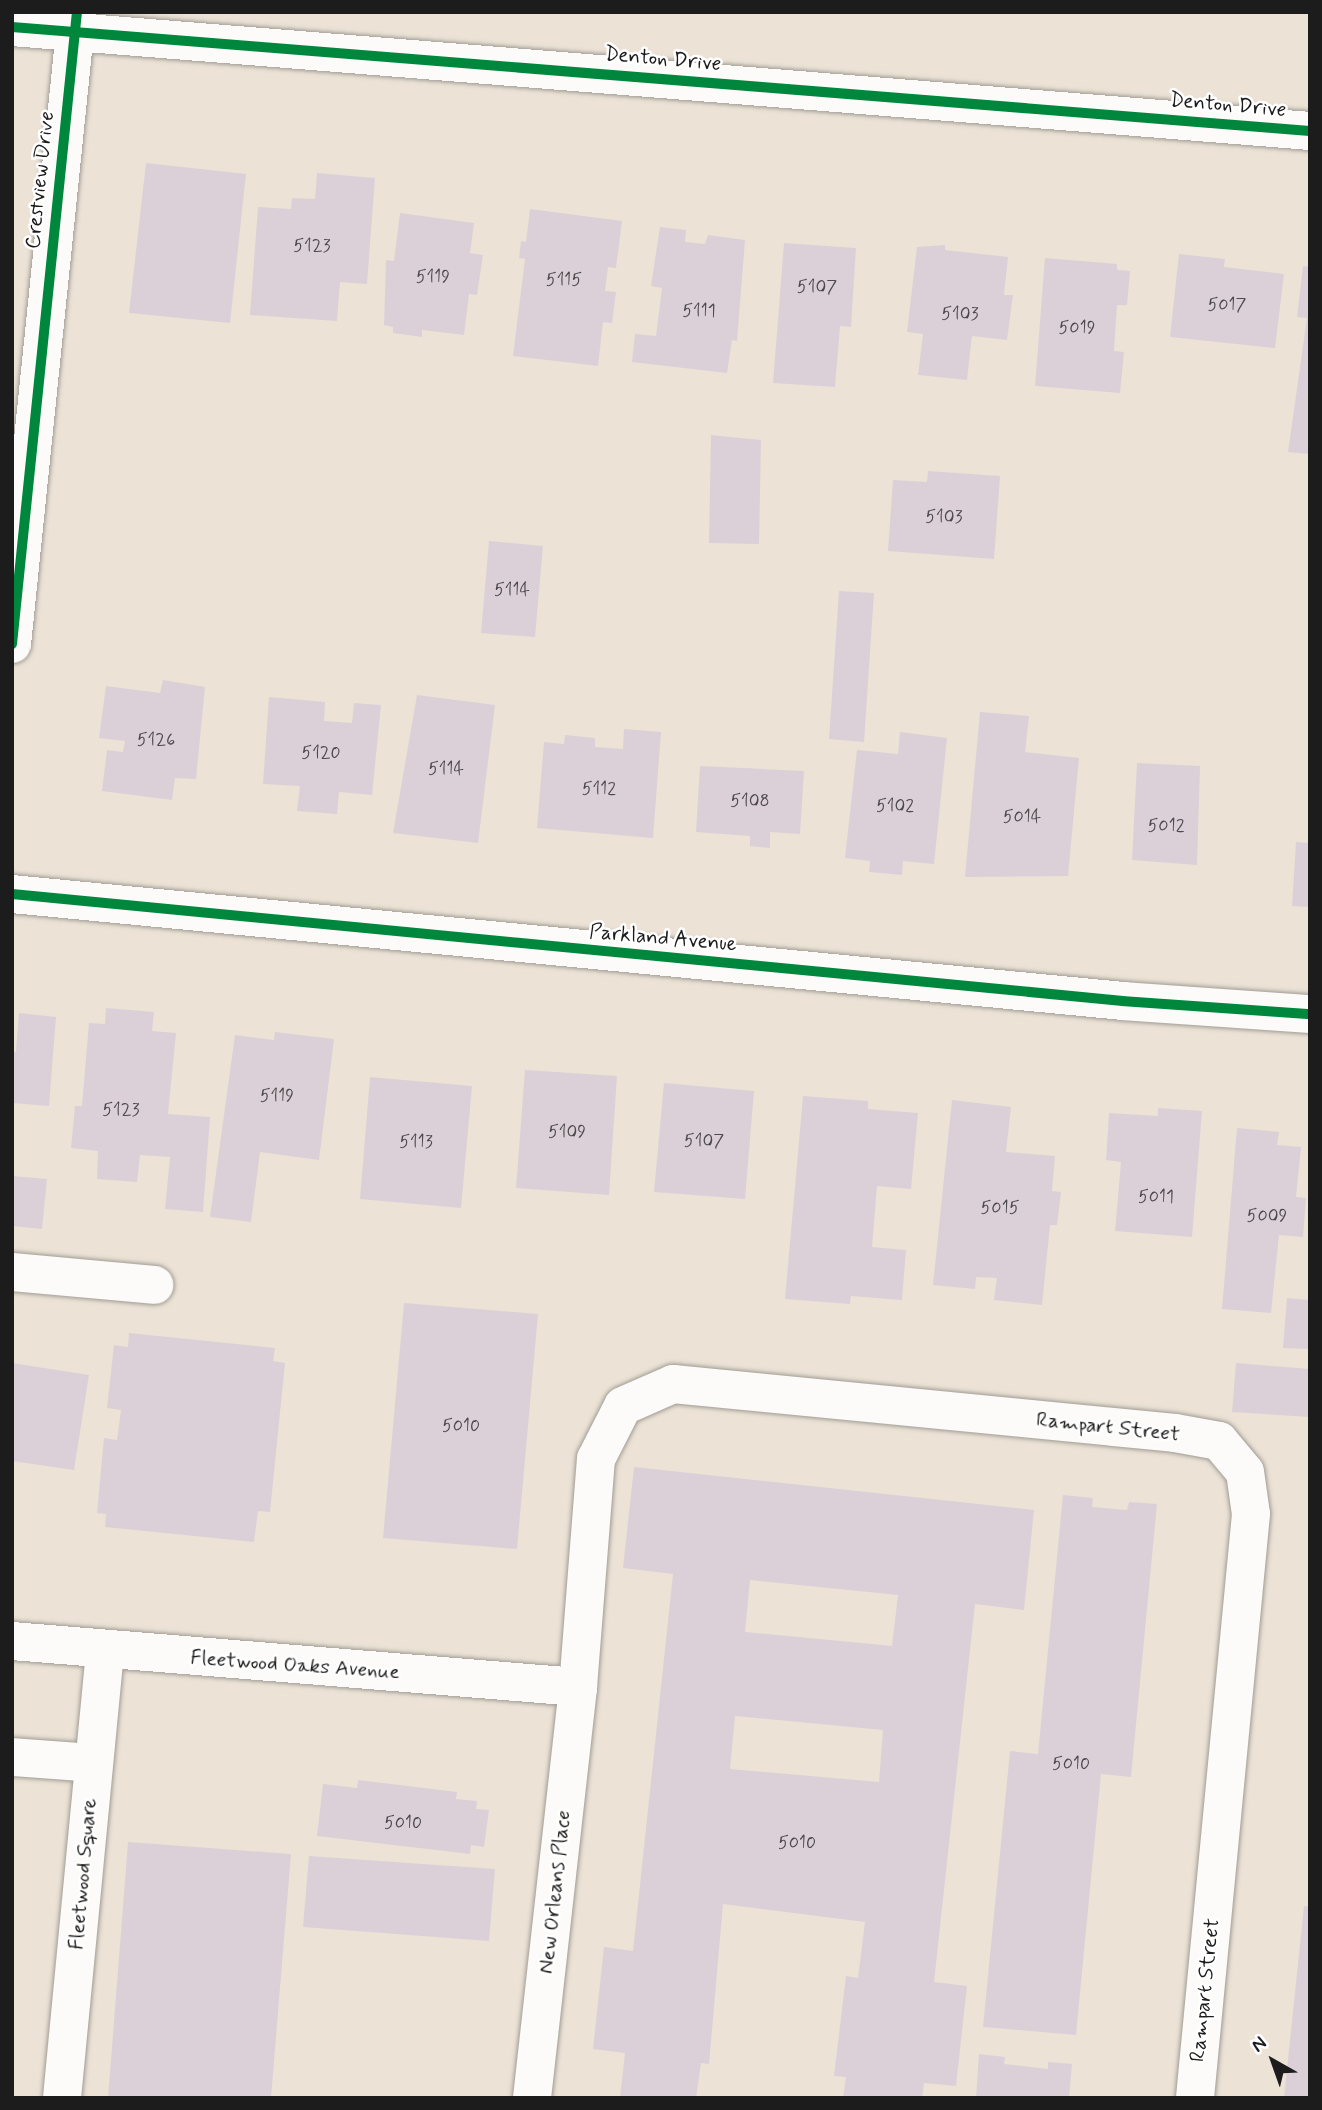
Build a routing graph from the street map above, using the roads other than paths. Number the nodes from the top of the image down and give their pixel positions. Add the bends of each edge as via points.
1 (76, 22) edge
2 (12, 27) edge
3 (1310, 131) edge
4 (12, 644) edge
5 (12, 894) edge
6 (1310, 1014) edge
7 (12, 1272) edge
8 (155, 1285) dead end
9 (12, 1641) edge
10 (105, 1651) junction
11 (578, 1687) junction
12 (12, 1757) edge
13 (94, 1763) junction
14 (62, 2098) edge
15 (532, 2098) edge
16 (1195, 2098) edge

1 - 2 street, Denton Drive
1 - 3 street, Denton Drive
1 - 4 street, Crestview Drive
5 - 6 street, Parkland Avenue
7 - 8 street
9 - 10 street, Fleetwood Oaks Avenue
10 - 11 street, Fleetwood Oaks Avenue
10 - 13 street, Fleetwood Square
11 - 15 street, New Orleans Place
11 - 16 street, Rampart Street via 596,1459 623,1406 673,1384 1219,1441 1245,1472 1251,1514
12 - 13 street
13 - 14 street, Fleetwood Square

